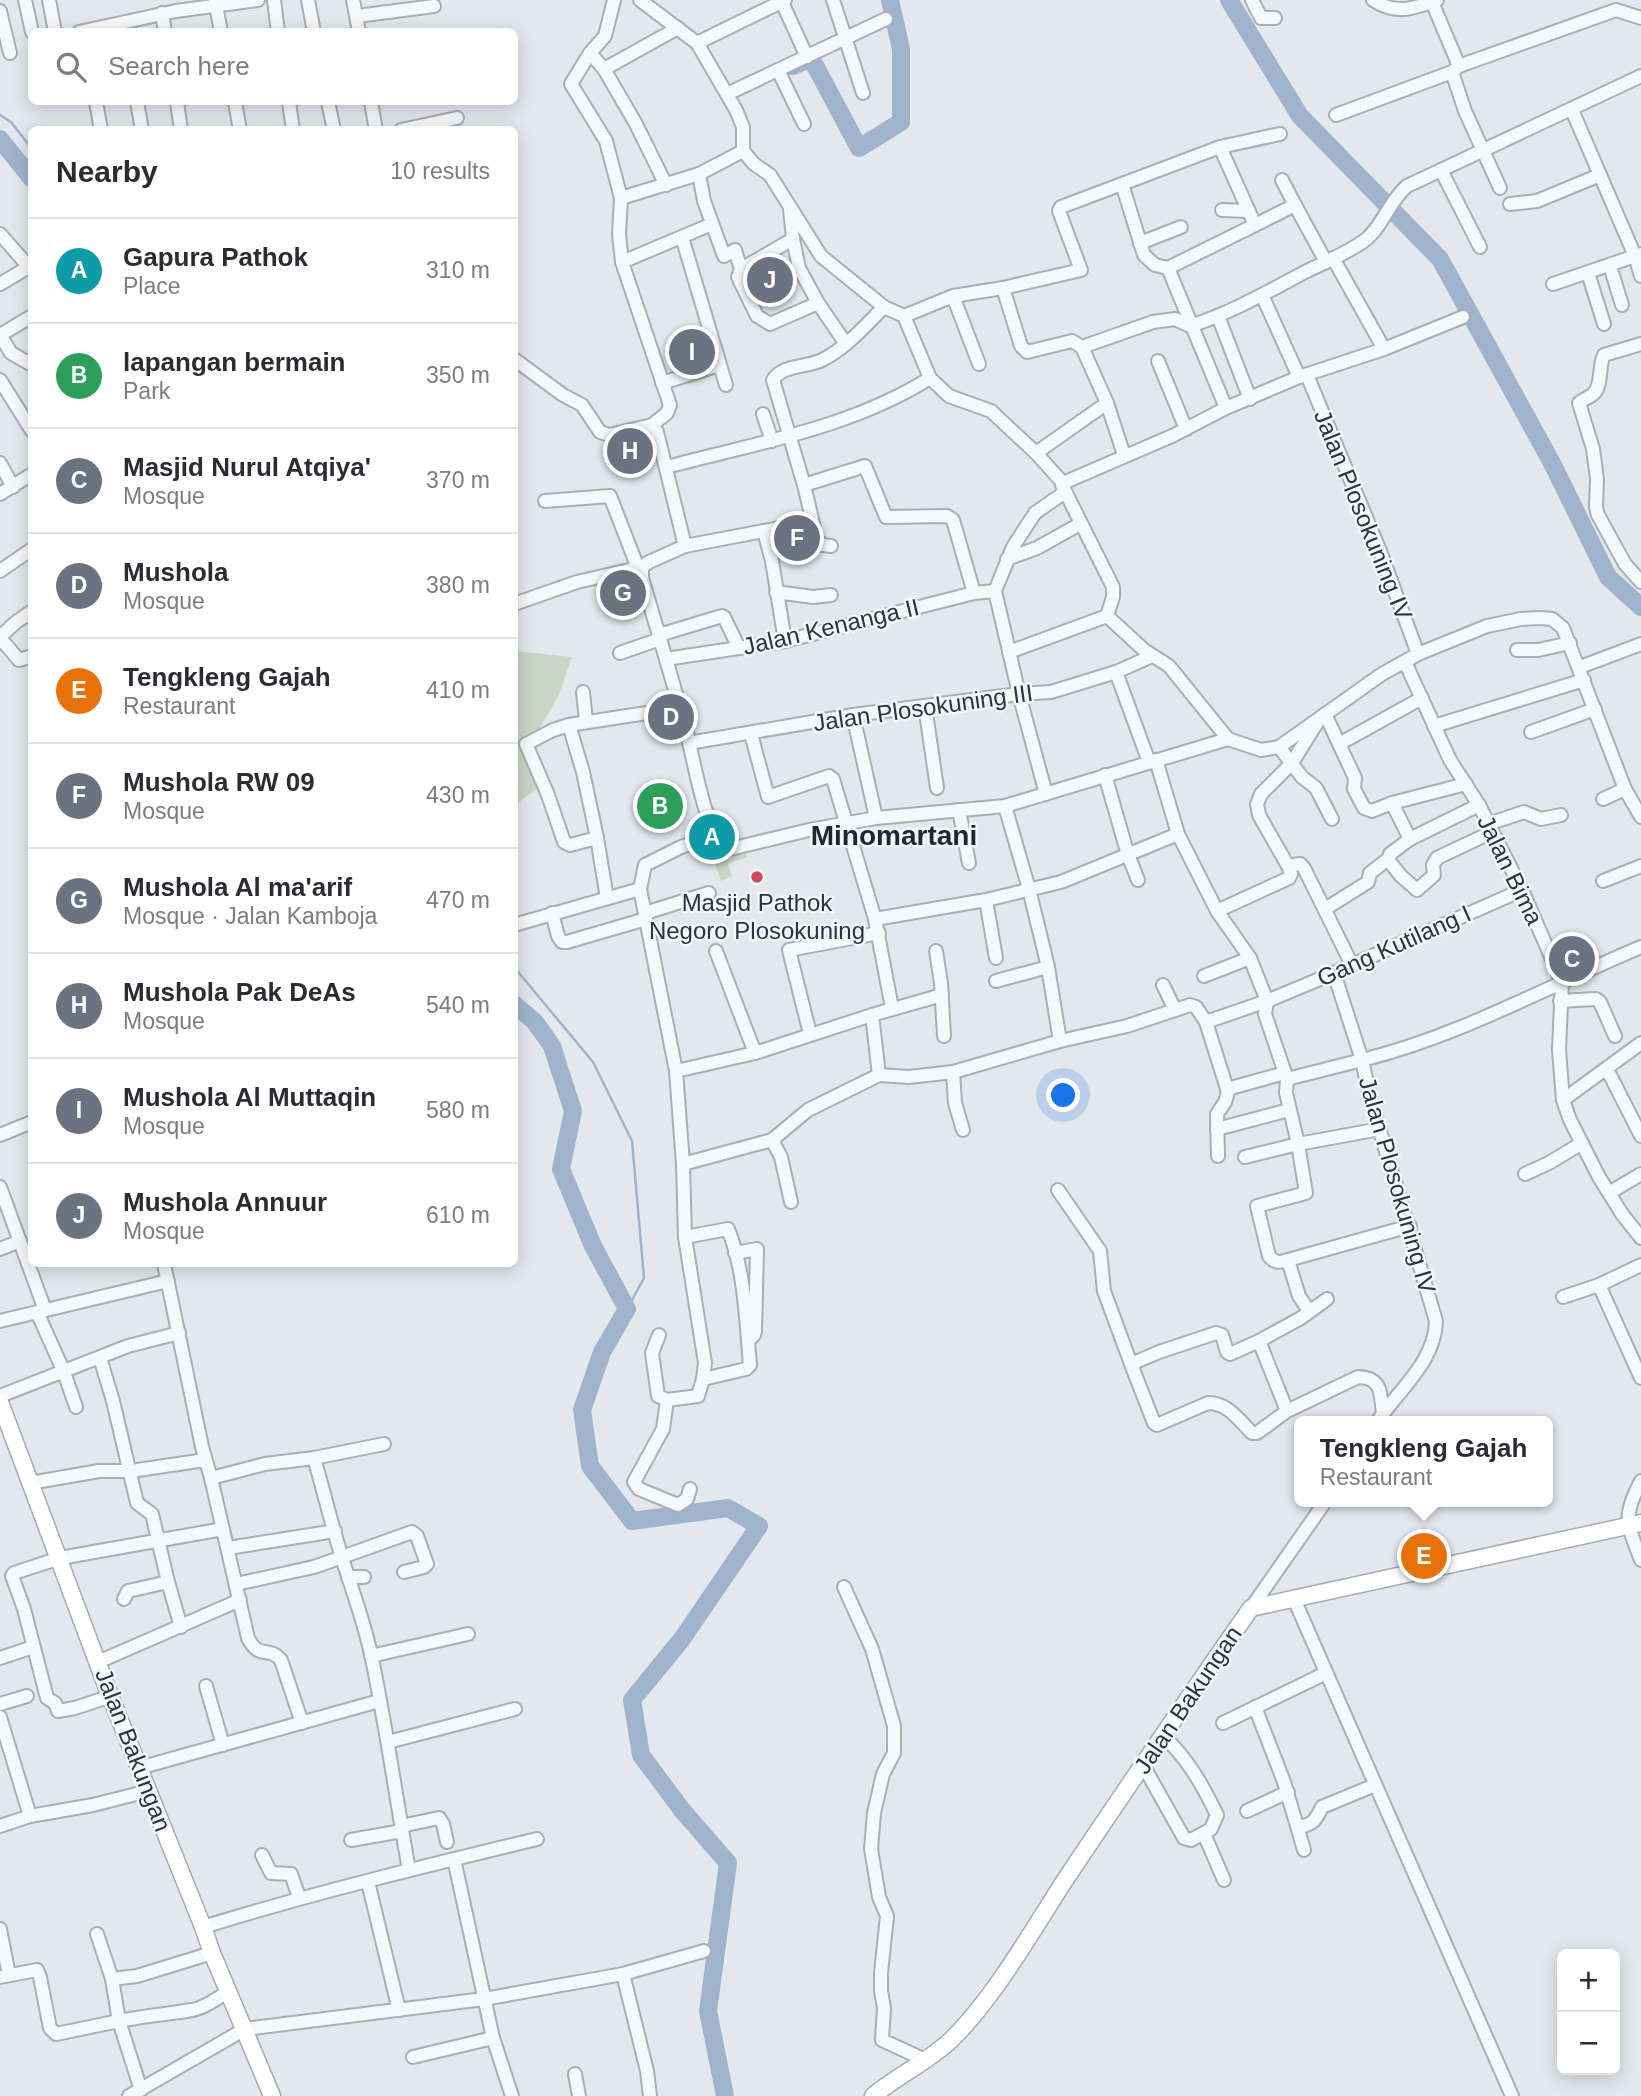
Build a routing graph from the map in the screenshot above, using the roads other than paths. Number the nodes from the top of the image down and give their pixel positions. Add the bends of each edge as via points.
1 (25, 0) edge
2 (50, 0) edge
3 (258, 0) edge
4 (274, 0) edge
5 (308, 0) edge
6 (353, 0) edge
7 (614, 0) edge
8 (640, 0) edge
9 (782, 0) edge
10 (833, 0) edge
11 (1252, 0) edge
12 (1373, 0) edge
13 (1434, 1) edge
14 (216, 3) edge
15 (434, 6) dead end
16 (0, 11) edge
17 (162, 13) junction
18 (357, 16) junction
19 (1275, 18) dead end
20 (1641, 18) edge
21 (886, 19) dead end
22 (123, 27) edge
23 (31, 28) edge
24 (54, 28) edge
25 (164, 28) edge
26 (220, 28) edge
27 (278, 28) edge
28 (313, 28) edge
29 (358, 28) edge
30 (678, 28) junction
31 (845, 40) junction
32 (696, 43) junction
33 (10, 53) dead end
34 (590, 53) junction
35 (807, 57) junction
36 (604, 69) junction
37 (1455, 69) junction
38 (778, 70) junction
39 (1641, 76) edge
40 (863, 93) dead end
41 (727, 94) junction
42 (97, 105) edge
43 (138, 105) edge
44 (177, 105) edge
45 (236, 105) edge
46 (289, 105) edge
47 (329, 105) edge
48 (372, 105) edge
49 (1572, 110) junction
50 (1336, 115) dead end
51 (457, 118) dead end
52 (804, 124) dead end
53 (100, 126) edge
54 (141, 126) edge
55 (180, 126) edge
56 (239, 126) edge
57 (292, 126) edge
58 (333, 126) edge
59 (375, 126) edge
60 (417, 126) edge
61 (1280, 134) dead end
62 (1220, 147) junction
63 (1483, 149) junction
64 (743, 151) junction
65 (1441, 170) junction
66 (699, 174) junction
67 (1600, 175) junction
68 (1282, 180) dead end
69 (1122, 184) junction
70 (666, 185) junction
71 (1500, 188) dead end
72 (621, 198) junction
73 (1510, 204) dead end
74 (1295, 205) junction
75 (790, 206) junction
76 (1222, 209) dead end
77 (1248, 211) junction
78 (712, 224) junction
79 (1255, 225) junction
80 (1181, 227) dead end
81 (0, 234) edge
82 (682, 237) junction
83 (793, 239) junction
84 (1140, 243) junction
85 (1480, 247) dead end
86 (1638, 255) edge
87 (1329, 260) junction
88 (622, 262) junction
89 (28, 264) edge
90 (1611, 266) junction
91 (28, 267) edge
92 (1168, 268) junction
93 (741, 269) junction
94 (1588, 273) junction
95 (1641, 276) edge
96 (0, 284) edge
97 (1553, 284) dead end
98 (1003, 288) junction
99 (1262, 295) junction
100 (953, 296) junction
101 (818, 303) junction
102 (1622, 305) dead end
103 (884, 307) junction
104 (904, 316) junction
105 (1218, 316) junction
106 (1463, 317) dead end
107 (28, 318) edge
108 (1604, 324) dead end
109 (1190, 326) junction
110 (846, 344) junction
111 (1641, 344) edge
112 (1082, 347) junction
113 (1384, 349) junction
114 (5, 356) edge
115 (1157, 361) dead end
116 (518, 362) edge
117 (28, 364) edge
118 (979, 364) dead end
119 (719, 365) junction
120 (1303, 376) junction
121 (930, 378) junction
122 (0, 380) edge
123 (662, 383) junction
124 (726, 385) dead end
125 (1250, 399) junction
126 (1107, 403) junction
127 (1226, 408) junction
128 (763, 414) dead end
129 (28, 425) edge
130 (652, 425) junction
131 (1186, 429) junction
132 (790, 436) junction
133 (772, 441) junction
134 (1036, 453) junction
135 (1125, 455) junction
136 (0, 463) edge
137 (667, 467) junction
138 (28, 477) edge
139 (804, 485) junction
140 (1063, 486) junction
141 (28, 487) edge
142 (7, 490) edge
143 (545, 501) dead end
144 (811, 522) junction
145 (1080, 524) junction
146 (764, 531) junction
147 (685, 546) junction
148 (831, 546) dead end
149 (28, 552) edge
150 (1007, 559) junction
151 (640, 568) junction
152 (0, 571) edge
153 (1641, 582) edge
154 (995, 591) junction
155 (776, 592) junction
156 (974, 593) junction
157 (831, 595) dead end
158 (518, 603) edge
159 (28, 614) edge
160 (1107, 616) junction
161 (659, 637) junction
162 (0, 638) edge
163 (785, 641) junction
164 (1570, 643) junction
165 (1641, 644) edge
166 (739, 648) junction
167 (1517, 650) dead end
168 (1009, 652) junction
169 (621, 653) dead end
170 (1419, 654) junction
171 (1152, 656) junction
172 (28, 658) edge
173 (666, 659) junction
174 (1405, 662) junction
175 (1116, 672) junction
176 (1582, 674) junction
177 (583, 692) dead end
178 (1018, 694) junction
179 (1422, 698) junction
180 (925, 706) junction
181 (679, 708) junction
182 (1595, 709) junction
183 (853, 715) junction
184 (1322, 716) junction
185 (586, 721) junction
186 (569, 725) junction
187 (1434, 726) junction
188 (1531, 732) dead end
189 (751, 734) junction
190 (1228, 738) junction
191 (689, 743) junction
192 (1339, 744) junction
193 (520, 747) edge
194 (1288, 758) junction
195 (1152, 761) junction
196 (1105, 775) junction
197 (1466, 784) junction
198 (937, 788) dead end
199 (1625, 789) junction
200 (1046, 794) junction
201 (1603, 799) dead end
202 (1392, 803) junction
203 (1479, 805) junction
204 (1005, 806) junction
205 (959, 810) junction
206 (1640, 813) edge
207 (1561, 815) dead end
208 (876, 818) junction
209 (1332, 819) dead end
210 (847, 823) junction
211 (1490, 828) junction
212 (1178, 834) junction
213 (716, 835) junction
214 (597, 838) junction
215 (1410, 839) junction
216 (1128, 855) junction
217 (1388, 859) junction
218 (969, 863) dead end
219 (1288, 866) junction
220 (1641, 866) edge
221 (1138, 880) dead end
222 (1603, 881) dead end
223 (640, 889) junction
224 (1030, 889) junction
225 (1521, 890) junction
226 (709, 893) dead end
227 (607, 898) junction
228 (986, 900) junction
229 (1325, 908) junction
230 (1217, 911) junction
231 (552, 914) junction
232 (645, 916) junction
233 (875, 919) junction
234 (518, 924) edge
235 (879, 933) junction
236 (1641, 947) edge
237 (716, 951) dead end
238 (936, 951) dead end
239 (996, 958) dead end
240 (1250, 958) junction
241 (1352, 965) junction
242 (1048, 967) junction
243 (1335, 973) junction
244 (1204, 976) dead end
245 (996, 981) dead end
246 (1562, 982) junction
247 (1163, 985) dead end
248 (942, 995) junction
249 (1267, 1001) junction
250 (1560, 1001) junction
251 (892, 1009) junction
252 (1175, 1010) junction
253 (872, 1014) junction
254 (1206, 1022) junction
255 (810, 1034) junction
256 (944, 1036) dead end
257 (1615, 1036) dead end
258 (1060, 1041) junction
259 (1641, 1043) edge
260 (755, 1053) junction
261 (1362, 1060) junction
262 (676, 1071) junction
263 (953, 1072) junction
264 (879, 1075) junction
265 (1610, 1075) dead end
266 (1286, 1076) junction
267 (1227, 1088) junction
268 (1563, 1100) junction
269 (1289, 1110) junction
270 (28, 1124) edge
271 (1217, 1129) junction
272 (1380, 1129) junction
273 (963, 1130) dead end
274 (0, 1135) edge
275 (1641, 1136) edge
276 (772, 1140) junction
277 (1582, 1143) junction
278 (1298, 1144) junction
279 (1218, 1156) dead end
280 (1245, 1157) dead end
281 (683, 1164) junction
282 (1525, 1174) dead end
283 (1641, 1174) edge
284 (0, 1187) edge
285 (1058, 1190) dead end
286 (1609, 1193) junction
287 (791, 1202) dead end
288 (1410, 1226) junction
289 (685, 1237) junction
290 (1641, 1238) edge
291 (20, 1241) junction
292 (0, 1250) edge
293 (735, 1253) junction
294 (1288, 1261) junction
295 (1641, 1265) edge
296 (165, 1267) edge
297 (168, 1281) junction
298 (1599, 1285) junction
299 (1563, 1297) dead end
300 (1328, 1299) dead end
301 (41, 1311) junction
302 (1309, 1311) junction
303 (0, 1321) edge
304 (178, 1333) junction
305 (659, 1335) dead end
306 (748, 1341) junction
307 (1259, 1341) junction
308 (100, 1358) junction
309 (1131, 1364) junction
310 (64, 1371) junction
311 (1640, 1376) edge
312 (704, 1379) junction
313 (0, 1396) edge
314 (667, 1400) junction
315 (0, 1402) edge
316 (76, 1407) dead end
317 (1287, 1411) junction
318 (1380, 1416) edge
319 (1381, 1416) edge
320 (384, 1444) dead end
321 (314, 1458) junction
322 (205, 1460) junction
323 (131, 1471) junction
324 (211, 1478) junction
325 (1641, 1481) edge
326 (30, 1483) junction
327 (690, 1489) dead end
328 (1322, 1507) edge
329 (1634, 1524) edge
330 (223, 1529) junction
331 (335, 1531) junction
332 (159, 1541) junction
333 (228, 1548) junction
334 (60, 1558) junction
335 (342, 1559) junction
336 (1641, 1560) edge
337 (404, 1572) dead end
338 (348, 1577) junction
339 (364, 1577) dead end
340 (167, 1582) junction
341 (236, 1584) junction
342 (1267, 1586) junction
343 (844, 1587) dead end
344 (124, 1599) dead end
345 (240, 1600) junction
346 (1286, 1600) junction
347 (1251, 1608) junction
348 (181, 1627) junction
349 (468, 1634) dead end
350 (33, 1647) junction
351 (371, 1656) junction
352 (0, 1658) edge
353 (98, 1662) junction
354 (1326, 1673) junction
355 (206, 1686) dead end
356 (26, 1696) dead end
357 (111, 1696) junction
358 (379, 1701) junction
359 (0, 1704) edge
360 (1255, 1707) junction
361 (515, 1709) dead end
362 (1, 1720) edge
363 (302, 1723) junction
364 (1223, 1723) dead end
365 (1162, 1735) junction
366 (388, 1742) junction
367 (223, 1745) junction
368 (1143, 1765) junction
369 (139, 1768) junction
370 (1375, 1785) junction
371 (148, 1791) junction
372 (1287, 1792) junction
373 (1247, 1811) dead end
374 (30, 1816) junction
375 (0, 1826) edge
376 (401, 1828) junction
377 (1298, 1828) junction
378 (1204, 1834) junction
379 (537, 1839) dead end
380 (351, 1840) dead end
381 (447, 1842) dead end
382 (1304, 1850) dead end
383 (262, 1855) dead end
384 (454, 1859) junction
385 (409, 1870) junction
386 (1224, 1880) dead end
387 (368, 1882) junction
388 (299, 1897) junction
389 (203, 1927) junction
390 (0, 1929) edge
391 (97, 1934) dead end
392 (704, 1951) dead end
393 (212, 1953) junction
394 (623, 1974) junction
395 (4, 1976) edge
396 (112, 1979) junction
397 (228, 1992) junction
398 (484, 1999) junction
399 (399, 2010) junction
400 (119, 2021) junction
401 (245, 2029) junction
402 (493, 2038) junction
403 (413, 2057) dead end
404 (923, 2060) junction
405 (575, 2074) dead end
406 (135, 2093) edge
407 (272, 2096) edge
408 (512, 2096) edge
409 (579, 2096) edge
410 (650, 2096) edge
411 (873, 2096) edge
412 (1512, 2096) edge

1 - 23 street
2 - 24 street
3 - 14 street
4 - 27 street
5 - 28 street
6 - 18 street
7 - 34 street via 605,36
8 - 30 street
9 - 32 street
9 - 35 street
10 - 31 street
11 - 19 street via 1261,18
12 - 13 street via 1386,9 1400,10
13 - 37 street
14 - 17 street
14 - 26 street
15 - 18 street
16 - 33 street
17 - 22 street
17 - 25 street
18 - 29 street
20 - 37 street via 1616,10
21 - 31 street
30 - 32 street
30 - 36 street
31 - 35 street
31 - 40 street
32 - 41 street
34 - 36 street
34 - 72 street via 570,84 602,131
35 - 38 street
36 - 70 street
37 - 50 street
37 - 63 street via 1465,111
38 - 41 street
38 - 52 street
39 - 49 street
41 - 64 street via 743,127
42 - 53 street
43 - 54 street
44 - 55 street
45 - 56 street
46 - 57 street
47 - 58 street
48 - 59 street
49 - 63 street
49 - 67 street
51 - 60 street
61 - 62 street
62 - 69 street
62 - 77 street
63 - 65 street
63 - 71 street
64 - 66 street
64 - 75 street via 770,175
65 - 85 street
65 - 87 street via 1398,193 1366,240
66 - 70 street
66 - 78 street
67 - 73 street via 1538,201
67 - 86 street
68 - 74 street
69 - 84 street
69 - 98 street via 1059,208 1081,270
70 - 72 street
72 - 88 street
74 - 79 street
74 - 87 street
75 - 83 street
75 - 103 street via 821,256
76 - 77 street
77 - 79 street
78 - 82 street
78 - 93 street via 724,256 735,250
79 - 92 street
80 - 84 street
81 - 89 street
82 - 88 street
82 - 119 street
83 - 93 street
83 - 101 street via 799,268
84 - 92 street via 1155,265
86 - 90 street
86 - 95 street
87 - 99 street
87 - 113 street
88 - 123 street
90 - 94 street
90 - 102 street
91 - 96 street
92 - 109 street
93 - 101 street via 738,276 757,316 770,324
94 - 97 street
94 - 108 street
98 - 100 street
98 - 112 street via 1021,346 1027,352 1072,341
99 - 105 street
99 - 120 street, Jalan Plosokuning IV
100 - 104 street
100 - 118 street
101 - 110 street
103 - 104 street
103 - 110 street
104 - 121 street
105 - 109 street
105 - 125 street
106 - 113 street
107 - 114 street via 0,335
109 - 112 street via 1175,319 1153,322
109 - 127 street
110 - 132 street via 824,360 775,376 772,383
111 - 153 street via 1604,355 1598,388 1578,403 1593,449 1598,515 1625,564
112 - 126 street
113 - 120 street
114 - 117 street
115 - 131 street
116 - 130 street via 582,405 600,432 609,435
119 - 123 street
119 - 124 street
120 - 125 street
120 - 170 street, Jalan Plosokuning IV via 1380,551
121 - 132 street via 858,415
121 - 134 street via 949,396 991,411
122 - 129 street
123 - 130 street via 670,409
125 - 127 street
126 - 134 street
126 - 135 street
127 - 131 street
128 - 133 street
130 - 137 street
131 - 135 street
132 - 133 street
132 - 139 street
133 - 137 street
134 - 140 street
135 - 140 street
136 - 142 street
137 - 147 street
138 - 142 street
139 - 144 street
139 - 156 street via 865,466 886,517 947,516 953,520
140 - 145 street
140 - 150 street via 1035,513
141 - 142 street
143 - 151 street via 610,496
144 - 146 street
144 - 148 street via 819,543
145 - 150 street
145 - 160 street via 1113,587
146 - 147 street
146 - 155 street
147 - 151 street
149 - 152 street
150 - 154 street
151 - 158 street via 577,582
151 - 161 street
154 - 156 street, Jalan Kenanga II
154 - 168 street
155 - 157 street
155 - 163 street
156 - 163 street, Jalan Kenanga II
159 - 162 street
160 - 168 street
160 - 171 street
161 - 166 street via 722,616
161 - 169 street
161 - 173 street
162 - 172 street via 19,660
163 - 166 street, Jalan Kenanga II
164 - 167 street
164 - 170 street via 1563,628 1552,620 1521,620 1487,626
164 - 176 street
165 - 176 street
166 - 173 street, Jalan Kenanga II
168 - 178 street
170 - 174 street
171 - 175 street, Jalan Plosokuning III
171 - 190 street via 1168,666
173 - 181 street
174 - 179 street, Jalan Bima
174 - 184 street
175 - 178 street, Jalan Plosokuning III via 1051,692
175 - 195 street
176 - 182 street
176 - 187 street
177 - 185 street
178 - 180 street, Jalan Plosokuning III
178 - 200 street
179 - 187 street, Jalan Bima
179 - 192 street
180 - 183 street, Jalan Plosokuning III
180 - 198 street
181 - 185 street
181 - 191 street
182 - 188 street
182 - 199 street
183 - 189 street, Jalan Plosokuning III
183 - 208 street
184 - 192 street
184 - 194 street
184 - 194 street
185 - 186 street
186 - 193 street
186 - 214 street
187 - 197 street, Jalan Bima
189 - 191 street, Jalan Plosokuning III
189 - 210 street via 768,797 831,776
190 - 194 street
190 - 195 street
191 - 213 street
192 - 202 street via 1364,808 1373,811
193 - 214 street via 548,795 565,842 570,845
194 - 209 street via 1316,788
194 - 219 street via 1257,804
195 - 196 street
195 - 212 street
196 - 200 street
196 - 216 street
197 - 202 street
197 - 203 street, Jalan Bima
199 - 201 street
199 - 206 street
200 - 204 street
202 - 215 street
203 - 211 street, Jalan Bima
203 - 215 street
204 - 205 street
204 - 224 street
205 - 208 street
205 - 218 street
207 - 211 street via 1541,819 1524,812
208 - 210 street
210 - 213 street via 732,850 726,850
210 - 233 street
211 - 217 street via 1437,858 1435,874 1417,890
211 - 225 street, Jalan Bima
212 - 216 street
212 - 230 street
213 - 223 street via 645,865
214 - 227 street
215 - 217 street
216 - 221 street
216 - 224 street via 1061,882
217 - 229 street via 1370,873 1368,882
219 - 229 street via 1304,868
219 - 230 street via 1289,878
220 - 222 street
223 - 227 street
223 - 232 street
224 - 228 street
224 - 242 street
225 - 241 street, Gang Kutilang I
225 - 246 street, Jalan Bima
226 - 232 street
227 - 231 street
228 - 233 street
228 - 239 street
229 - 241 street
230 - 240 street
231 - 232 street via 564,942
231 - 234 street
232 - 262 street
233 - 235 street
235 - 251 street
235 - 255 street via 789,950
236 - 246 street, Jalan Plosokuning IV
237 - 260 street
238 - 248 street
240 - 244 street
240 - 249 street
241 - 243 street, Gang Kutilang I
242 - 245 street
242 - 258 street
243 - 249 street, Gang Kutilang I
243 - 261 street
246 - 250 street
246 - 261 street, Jalan Plosokuning IV via 1483,1019
247 - 252 street
248 - 251 street
248 - 256 street
249 - 254 street, Gang Kutilang I
249 - 266 street via 1265,1014
250 - 257 street via 1596,999
250 - 268 street
251 - 253 street
252 - 254 street via 1196,1007
252 - 258 street
253 - 255 street
253 - 264 street
254 - 267 street
255 - 260 street
258 - 263 street
259 - 268 street
260 - 262 street
261 - 266 street
261 - 272 street, Jalan Plosokuning IV
262 - 281 street
263 - 264 street
263 - 273 street
264 - 276 street via 808,1110
265 - 275 street
266 - 267 street
266 - 269 street
267 - 271 street via 1217,1114
268 - 277 street
269 - 271 street
269 - 278 street
270 - 274 street
271 - 279 street
272 - 278 street
272 - 288 street, Jalan Plosokuning IV
276 - 281 street
276 - 287 street via 781,1157
277 - 282 street
277 - 286 street
278 - 280 street
278 - 294 street via 1306,1193 1257,1206 1269,1256 1279,1263
281 - 289 street
283 - 286 street
284 - 291 street
285 - 309 street via 1100,1251 1104,1291
286 - 290 street
288 - 294 street
288 - 319 street, Jalan Plosokuning IV via 1436,1321 1436,1338 1418,1371
289 - 293 street via 725,1228
289 - 312 street
291 - 292 street
291 - 301 street
293 - 306 street
293 - 306 street via 757,1249 755,1331
294 - 302 street
295 - 298 street
296 - 297 street
297 - 301 street
297 - 304 street
298 - 299 street
298 - 311 street
300 - 302 street
301 - 303 street
301 - 310 street
302 - 307 street
304 - 308 street
304 - 322 street
305 - 314 street via 652,1359 658,1396
306 - 312 street via 750,1365 746,1369
307 - 309 street via 1230,1354 1222,1335 1216,1333
307 - 317 street
308 - 310 street
308 - 323 street
309 - 317 street via 1157,1425 1216,1403 1254,1433
310 - 313 street
310 - 316 street
312 - 314 street via 698,1396
314 - 327 street via 663,1429 634,1482 639,1489 678,1506
315 - 326 main road, Jalan Bakungan
317 - 318 street via 1358,1377 1369,1377 1380,1389
320 - 321 street
321 - 324 street
321 - 331 street
322 - 323 street
322 - 324 street
323 - 326 street via 99,1471
323 - 332 street via 137,1503 152,1514
324 - 330 street
325 - 329 street via 1630,1502
326 - 334 main road, Jalan Bakungan
328 - 342 street
329 - 336 street
329 - 346 main road, Jalan Bakungan
330 - 332 street
330 - 333 street
331 - 333 street
331 - 335 street
332 - 334 street
332 - 340 street
333 - 341 street
334 - 350 street via 12,1576
334 - 353 main road, Jalan Bakungan
335 - 337 street via 413,1532 427,1564
335 - 338 street
335 - 341 street
338 - 339 street
338 - 351 street
340 - 344 street via 128,1591
340 - 348 street
341 - 345 street
342 - 346 street
342 - 347 street
343 - 404 street via 872,1649 894,1726 894,1753 883,1774 871,1849 887,1916 881,1973 883,2040
345 - 348 street
345 - 363 street via 248,1638 260,1652 273,1653 281,1660
346 - 347 main road, Jalan Bakungan
346 - 354 street
347 - 365 main road, Jalan Bakungan
348 - 353 street
349 - 351 street
350 - 352 street
350 - 357 street via 45,1695 58,1711
351 - 358 street
353 - 357 main road, Jalan Bakungan
354 - 360 street
354 - 370 street
355 - 367 street
356 - 359 street
357 - 369 main road, Jalan Bakungan
358 - 363 street
358 - 366 street
360 - 364 street
360 - 372 street
361 - 366 street
362 - 374 street
363 - 367 street
365 - 368 main road, Jalan Bakungan
365 - 378 street via 1191,1768 1217,1815
366 - 376 street
367 - 369 street
368 - 378 street via 1184,1838
368 - 404 main road, Jalan Bakungan via 981,2004 950,2041
369 - 371 main road, Jalan Bakungan
370 - 377 street via 1322,1807 1314,1822
370 - 412 street
371 - 374 street
371 - 389 main road, Jalan Bakungan
372 - 373 street
372 - 377 street
374 - 375 street
376 - 380 street
376 - 381 street via 439,1818
376 - 385 street
377 - 382 street
378 - 386 street
379 - 384 street
383 - 388 street via 271,1873 291,1874
384 - 385 street
384 - 398 street
385 - 387 street
387 - 388 street
387 - 399 street
388 - 389 street
389 - 393 main road, Jalan Bakungan
390 - 395 street
391 - 396 street
392 - 394 street
393 - 396 street
393 - 397 main road, Jalan Bakungan
394 - 398 street
394 - 410 street
395 - 400 street via 37,1970 50,2028 56,2034
396 - 400 street
397 - 400 street via 192,2010
397 - 401 main road, Jalan Bakungan
398 - 399 street
398 - 402 street
399 - 401 street
400 - 406 street
401 - 406 street
401 - 407 main road, Jalan Bakungan
402 - 403 street
402 - 408 street
404 - 411 main road, Jalan Bakungan
405 - 409 street

